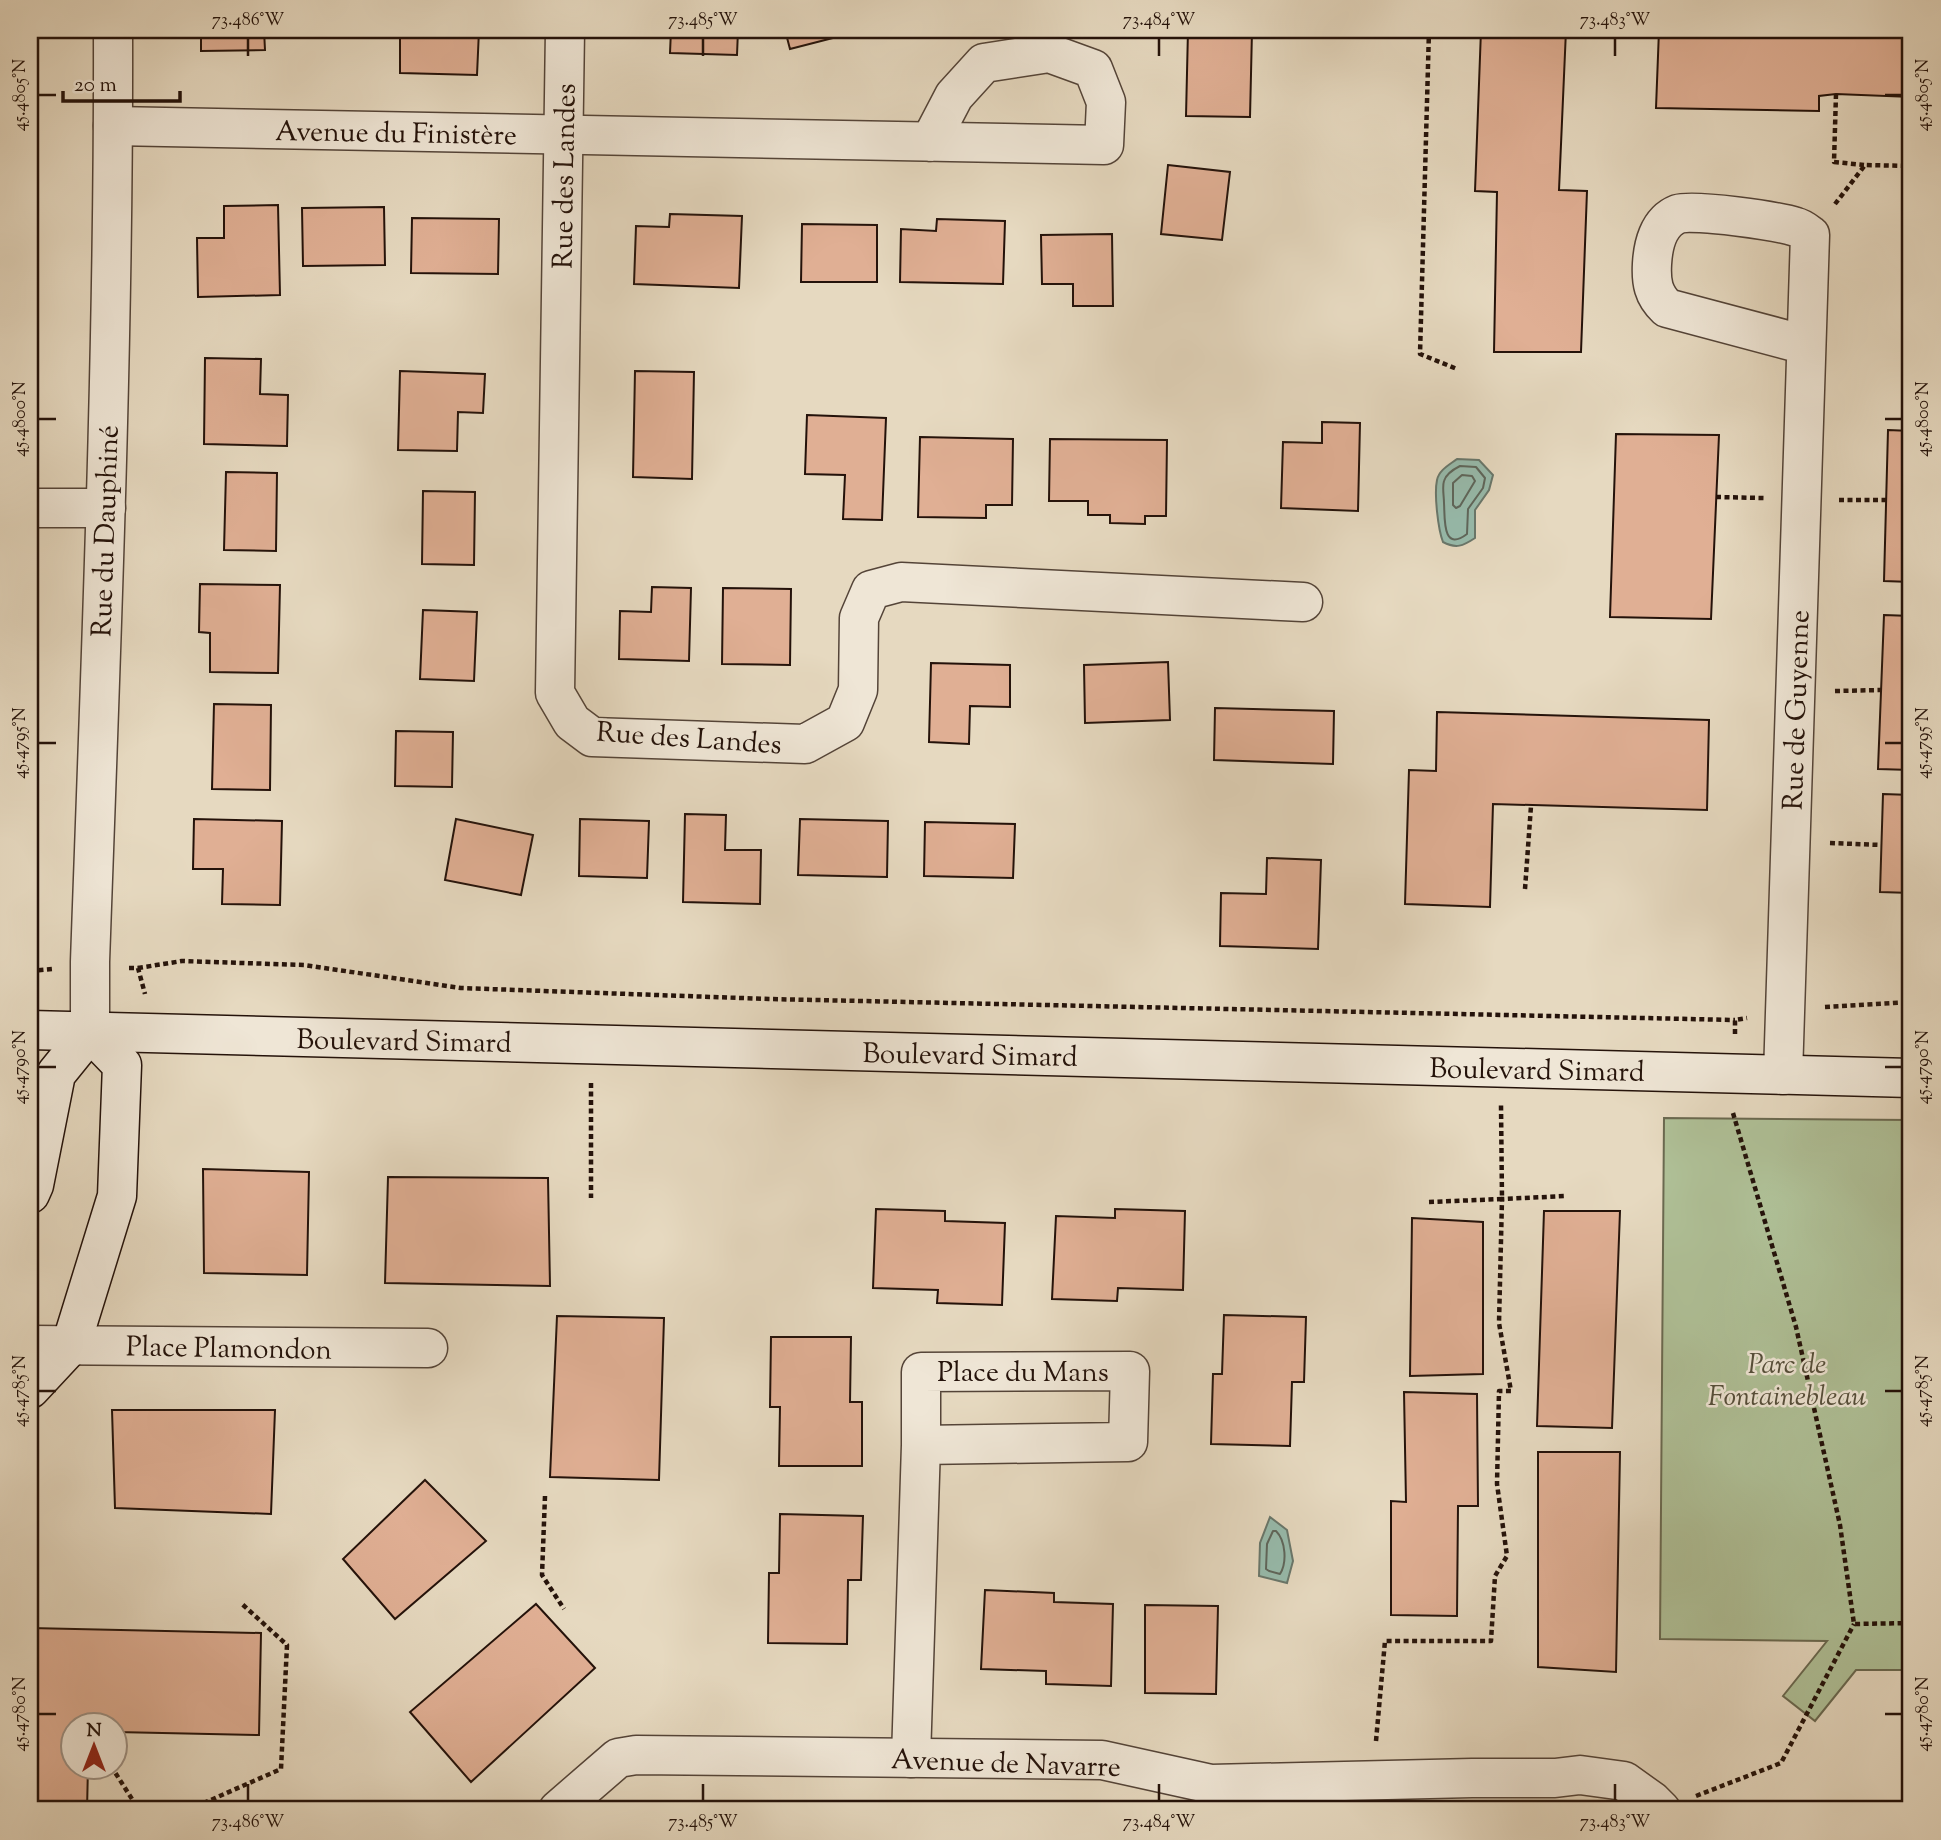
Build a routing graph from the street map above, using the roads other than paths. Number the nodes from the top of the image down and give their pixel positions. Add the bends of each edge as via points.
1 (113, 30) edge
2 (565, 30) edge
3 (113, 126) junction
4 (564, 135) junction
5 (930, 142) dead end
6 (1807, 345) junction
7 (30, 508) edge
8 (106, 508) junction
9 (1303, 602) dead end
10 (30, 1030) edge
11 (90, 1032) junction
12 (1783, 1075) junction
13 (1911, 1078) edge
14 (30, 1194) edge
15 (30, 1345) edge
16 (71, 1345) junction
17 (428, 1348) dead end
18 (30, 1388) edge
19 (921, 1445) junction
20 (911, 1758) junction
21 (558, 1810) edge
22 (1661, 1810) edge

1 - 3 street, Rue du Dauphiné
2 - 4 street, Rue des Landes
3 - 4 street, Avenue du Finistère
3 - 8 street, Rue du Dauphiné
4 - 5 street, Avenue du Finistère
4 - 9 street, Rue des Landes via 555,693 572,722 592,737 806,744 845,722 858,691 859,618 871,590 901,582
6 - 6 street, Rue de Guyenne via 1667,308 1651,280 1653,244 1660,231 1678,214 1695,213 1738,216 1797,227 1810,234
6 - 12 street, Rue de Guyenne
7 - 8 street
8 - 11 street, Rue du Dauphiné
10 - 11 street, Boulevard Simard
11 - 12 street, Boulevard Simard
11 - 14 street via 56,1074
11 - 16 street via 122,1065 117,1196
12 - 13 street, Boulevard Simard
15 - 16 street, Place Plamondon
16 - 17 street, Place Plamondon
16 - 18 street
19 - 19 street, Place du Mans via 921,1372 1130,1370 1128,1442
19 - 20 street, Place du Mans
20 - 21 street, Avenue de Navarre via 636,1755 618,1758
20 - 22 street, Avenue de Navarre via 1102,1760 1210,1784 1580,1775 1624,1781

